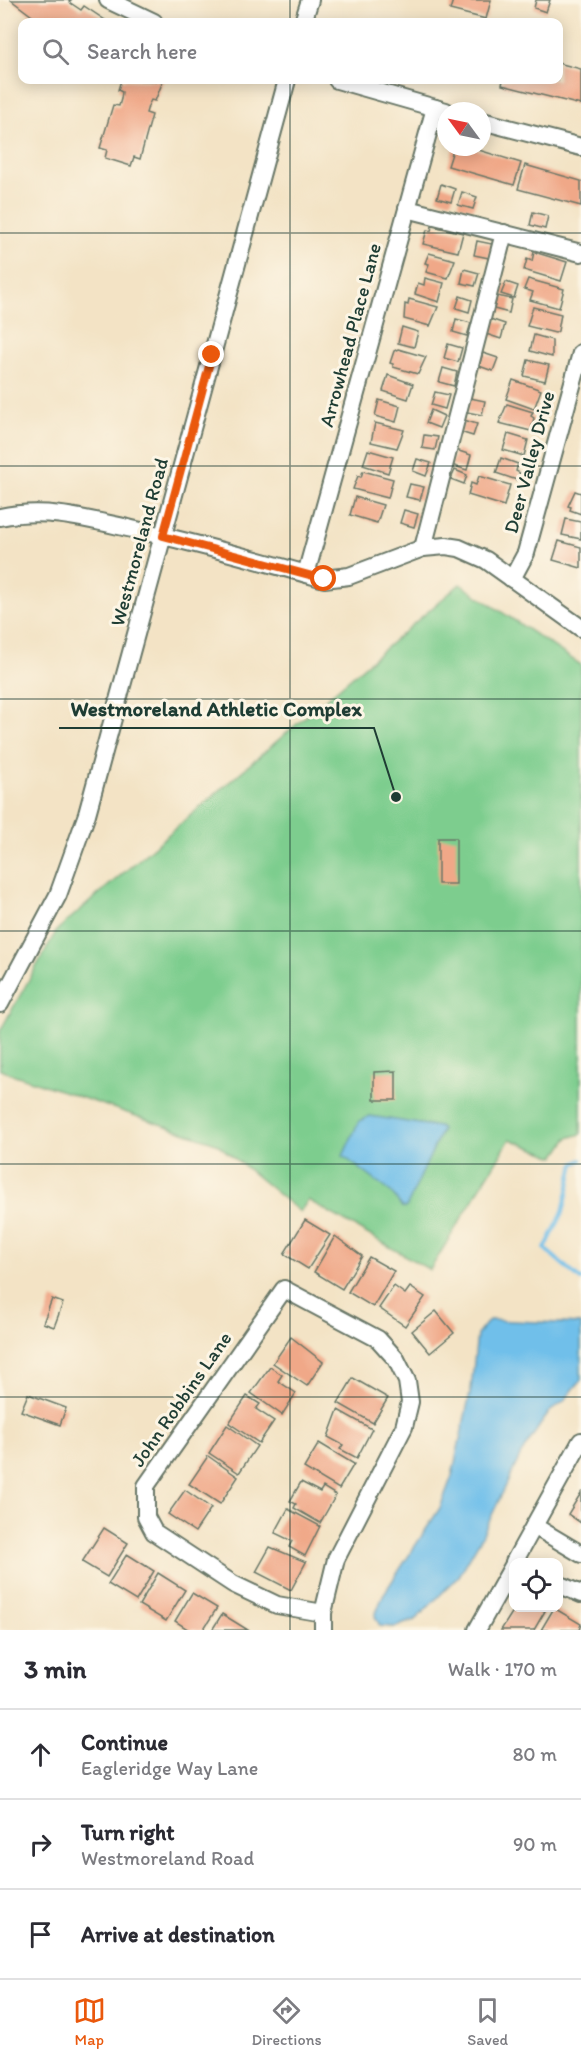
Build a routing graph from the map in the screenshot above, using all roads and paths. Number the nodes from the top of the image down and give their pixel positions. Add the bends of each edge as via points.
1 (108, 0) edge
2 (310, 0) edge
3 (146, 18) edge
4 (304, 18) edge
5 (286, 84) edge
6 (351, 84) edge
7 (437, 108) edge
8 (437, 121) edge
9 (491, 123) edge
10 (581, 147) edge
11 (407, 208) junction
12 (504, 233) junction
13 (581, 253) edge
14 (581, 353) edge
15 (0, 517) edge
16 (163, 536) junction
17 (423, 548) junction
18 (306, 574) junction
19 (512, 579) junction
20 (581, 628) edge
21 (0, 1004) edge
22 (581, 1441) edge
23 (534, 1526) junction
24 (581, 1554) edge
25 (517, 1558) edge
26 (509, 1573) edge
27 (563, 1586) edge
28 (581, 1594) edge
29 (323, 1613) junction
30 (323, 1630) edge
31 (477, 1630) edge

1 - 3 street
2 - 4 street
5 - 16 street, Westmoreland Road
6 - 7 street
8 - 11 street, Arrowhead Place Lane
9 - 10 street
11 - 12 street
11 - 18 street, Arrowhead Place Lane
12 - 13 street
12 - 17 street
14 - 19 street, Deer Valley Drive via 526,552
15 - 16 street via 27,512 55,513
16 - 18 street
16 - 21 street, Westmoreland Road via 77,843 50,911
17 - 18 street via 337,579
17 - 19 street via 446,546 473,553
19 - 20 street
22 - 23 street
23 - 24 street
23 - 25 street
26 - 31 street
27 - 28 street
29 - 29 street, John Robbins Lane via 278,1605 233,1584 154,1532 146,1517 146,1486 284,1289 378,1339 396,1359 407,1381 410,1402 404,1427 336,1559
29 - 30 street

